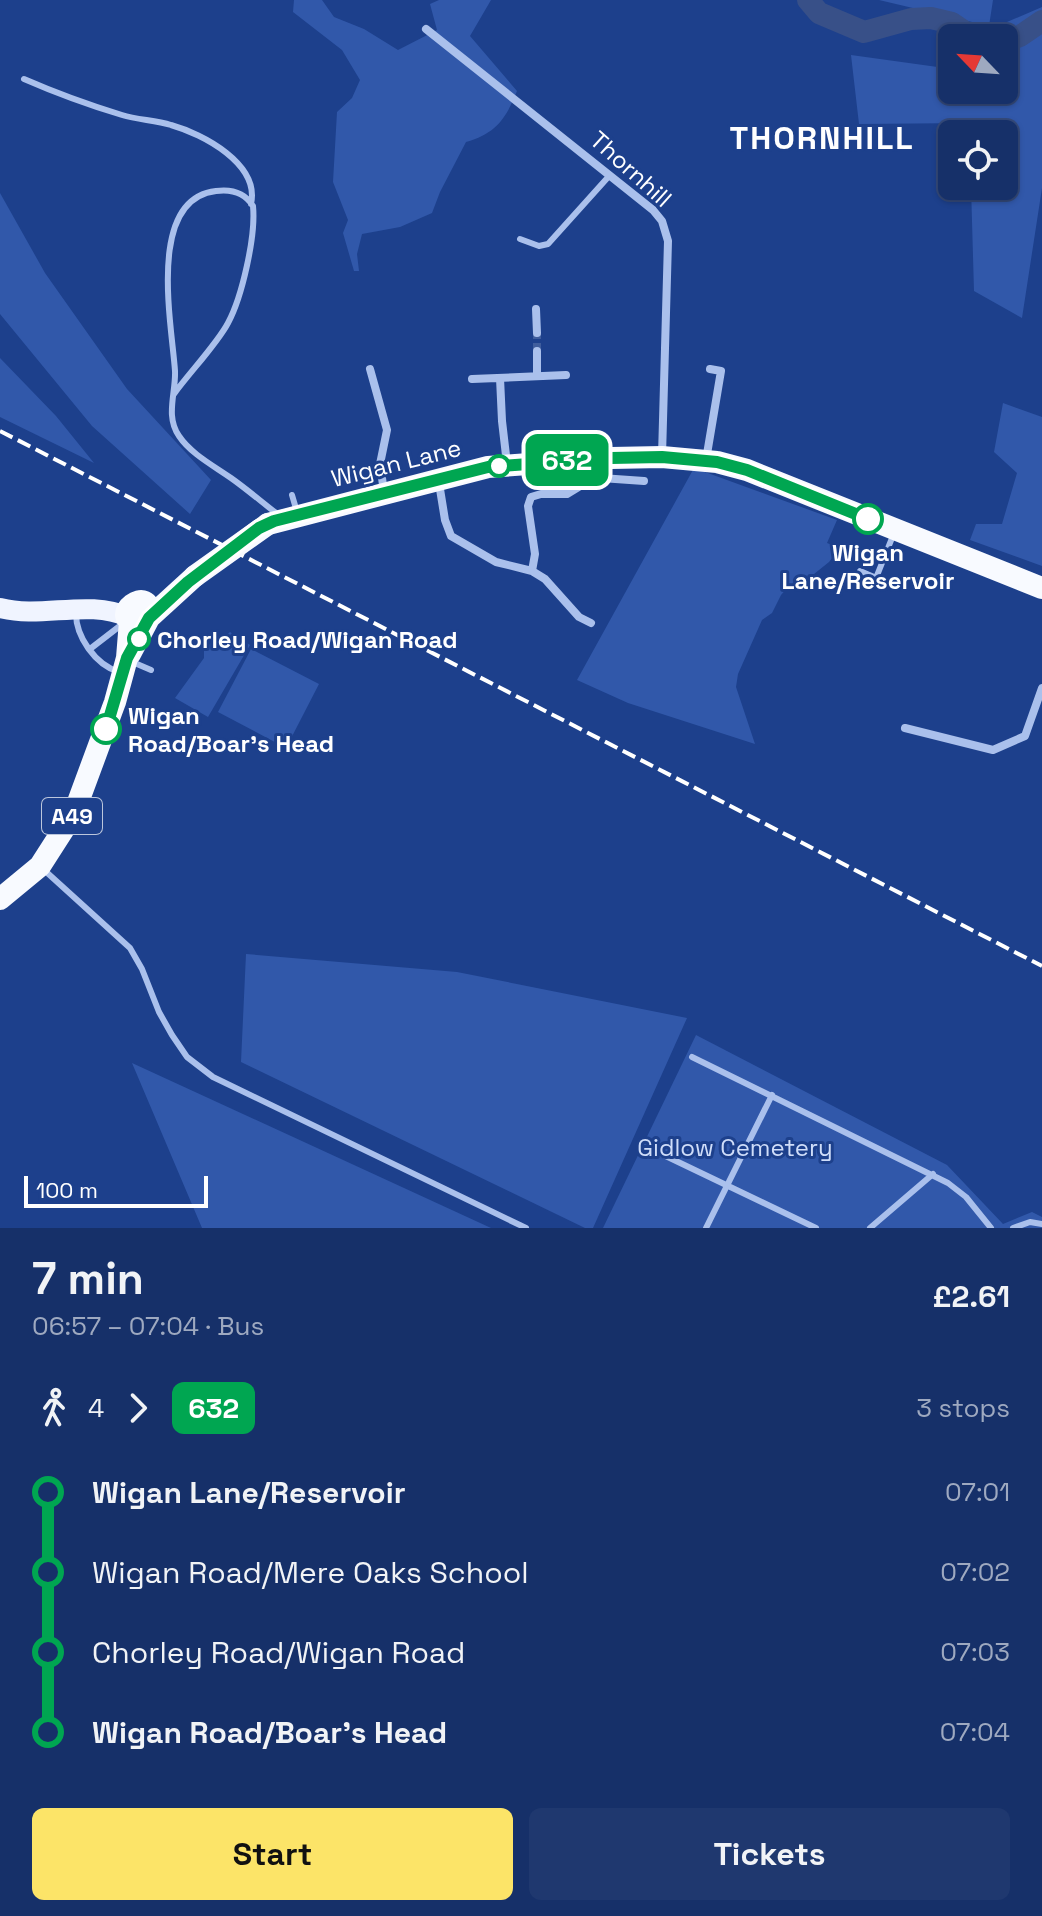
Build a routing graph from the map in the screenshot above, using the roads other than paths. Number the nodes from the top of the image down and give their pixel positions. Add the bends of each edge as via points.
1 (426, 29) dead end
2 (24, 79) dead end
3 (610, 175) junction
4 (251, 204) junction
5 (520, 239) dead end
6 (536, 309) dead end
7 (537, 333) tunnel mouth
8 (537, 351) tunnel mouth
9 (370, 369) dead end
10 (710, 369) dead end
11 (566, 375) dead end
12 (537, 376) junction
13 (500, 378) junction
14 (472, 379) dead end
15 (174, 394) junction
16 (662, 457) junction
17 (706, 461) junction
18 (507, 465) junction
19 (439, 479) junction
20 (644, 481) dead end
21 (384, 492) junction
22 (285, 513) junction
23 (896, 530) junction
24 (532, 571) junction
25 (860, 571) dead end
26 (876, 578) junction
27 (888, 583) dead end
28 (1042, 588) edge
29 (0, 608) edge
30 (81, 610) junction
31 (137, 614) junction
32 (591, 623) dead end
33 (90, 649) junction
34 (126, 664) junction
35 (151, 670) dead end
36 (1042, 688) edge
37 (905, 728) dead end
38 (40, 866) junction
39 (0, 899) edge
40 (692, 1057) dead end
41 (772, 1095) junction
42 (651, 1149) dead end
43 (933, 1174) junction
44 (726, 1186) junction
45 (1042, 1224) edge
46 (526, 1228) edge
47 (706, 1228) edge
48 (816, 1228) edge
49 (870, 1228) edge
50 (991, 1228) edge
51 (1013, 1228) edge

1 - 3 street, Thornhill
2 - 4 lane via 125,117 172,125 199,137 227,153 247,176 254,191
3 - 5 lane via 548,244
3 - 16 street, Thornhill via 653,210 668,241
4 - 15 lane via 253,239 230,320
4 - 15 lane via 240,194 212,191 196,197 179,215 167,283
6 - 7 street
8 - 12 street
9 - 21 street via 387,430 380,464
10 - 17 street via 721,371
11 - 12 street
12 - 13 street
13 - 14 street
13 - 18 street
15 - 22 lane via 172,418 180,439
16 - 17 highway, Wigan Lane
16 - 18 highway, Wigan Lane
17 - 23 highway, Wigan Lane via 747,470
18 - 19 highway, Wigan Lane
19 - 21 highway, Wigan Lane
19 - 24 street via 451,536 496,562
20 - 24 street via 601,478 567,494 531,497
21 - 22 highway, Wigan Lane
22 - 31 highway, bridge via 191,579 159,591
23 - 26 lane
23 - 28 highway, Wigan Lane
24 - 32 street
25 - 26 lane
26 - 27 lane
29 - 30 main road
30 - 31 main road
30 - 33 lane via 80,635
31 - 33 lane
31 - 34 highway, A49
33 - 34 lane via 104,667
34 - 35 lane
34 - 38 highway, A49 via 79,800
36 - 37 street via 1025,736 993,750
38 - 39 highway, A49
38 - 46 lane via 130,948 172,1035 187,1057 213,1077
40 - 41 lane
41 - 43 lane
41 - 44 lane
42 - 44 lane
43 - 49 lane
43 - 50 lane via 966,1197
44 - 47 lane
44 - 48 lane
45 - 51 lane

